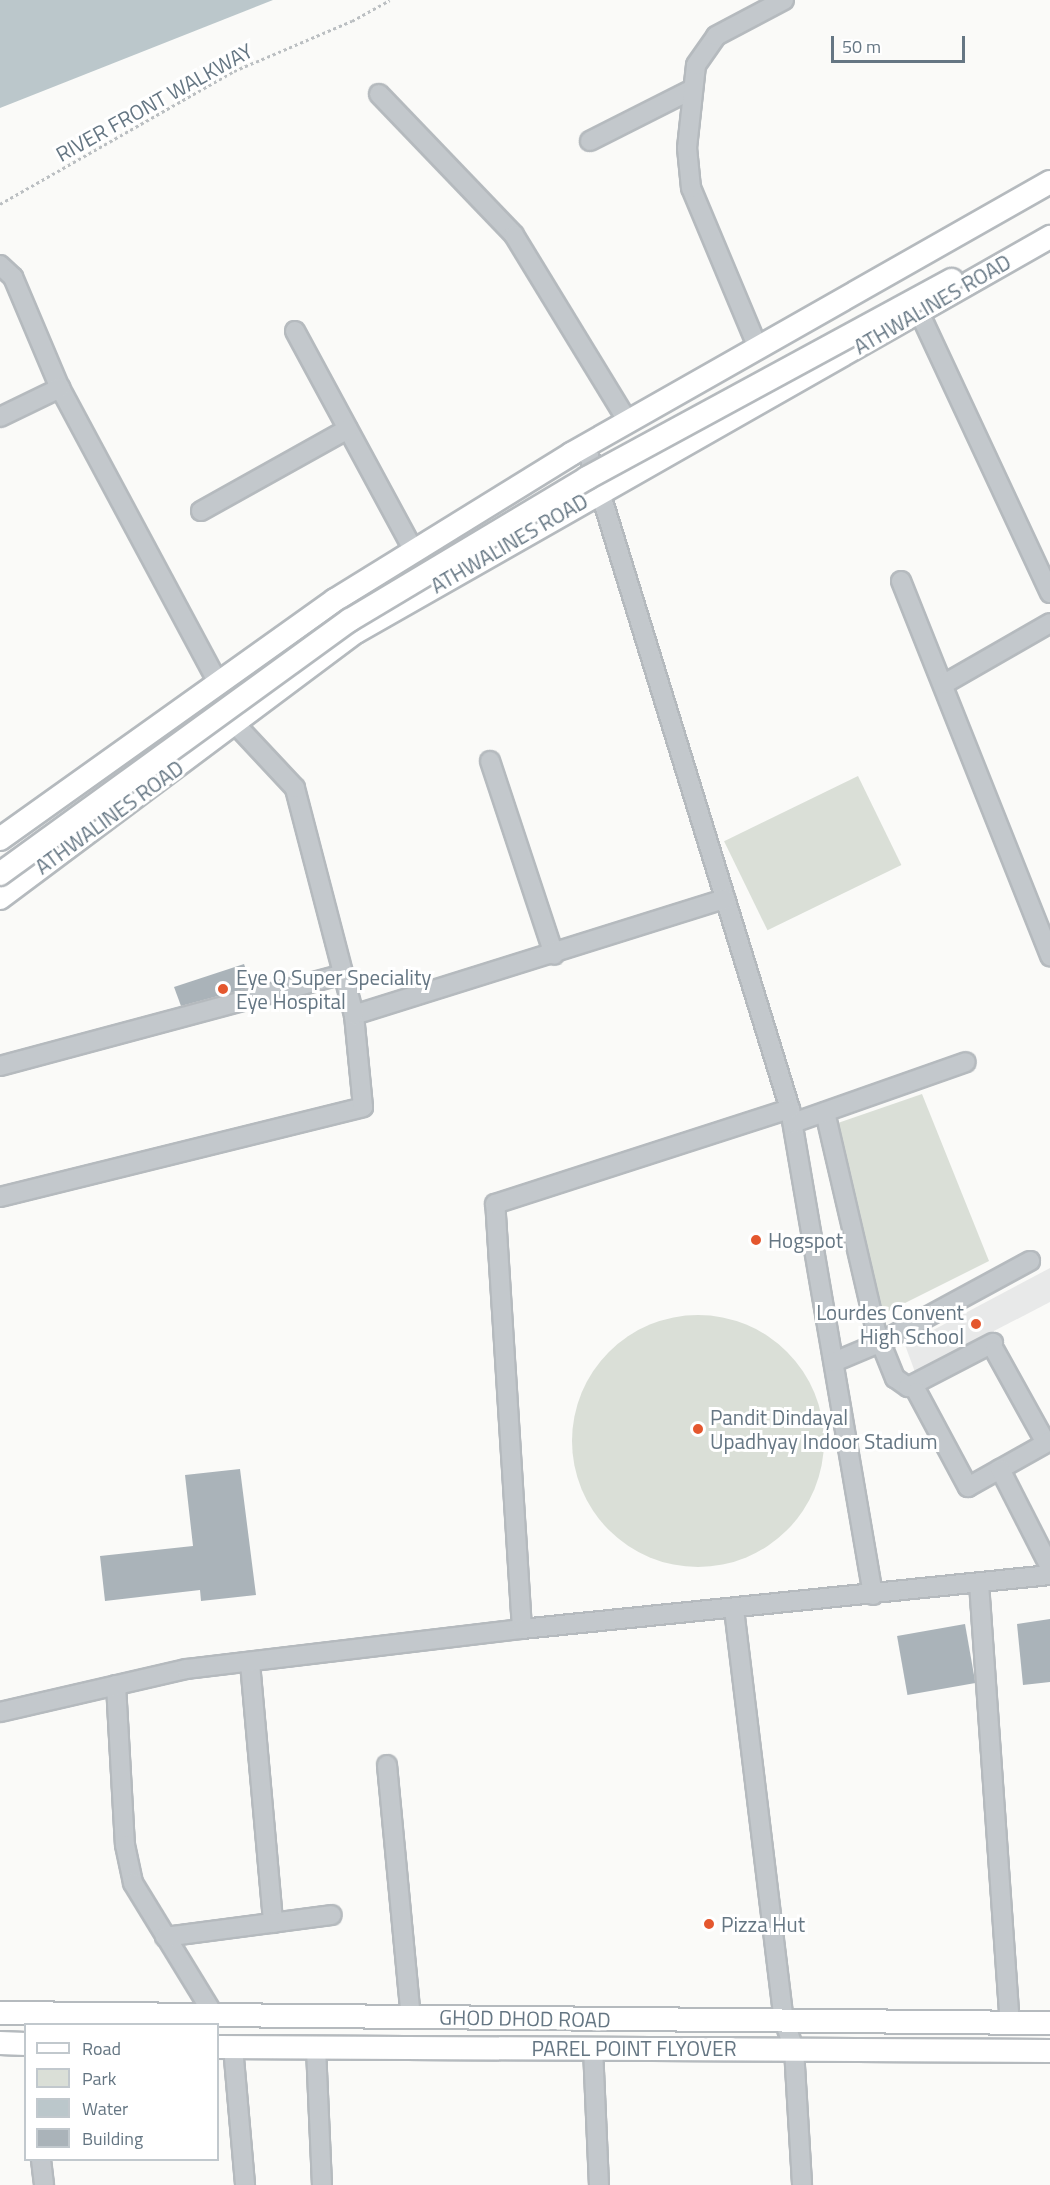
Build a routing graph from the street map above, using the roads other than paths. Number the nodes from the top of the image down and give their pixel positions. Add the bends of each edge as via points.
1 (784, 0) edge
2 (693, 89) junction
3 (379, 94) dead end
4 (590, 141) dead end
5 (1050, 182) edge
6 (1050, 237) edge
7 (1025, 250) junction
8 (0, 265) edge
9 (919, 312) junction
10 (295, 331) dead end
11 (758, 348) junction
12 (60, 388) junction
13 (0, 417) edge
14 (628, 422) junction
15 (348, 429) junction
16 (586, 446) junction
17 (598, 491) junction
18 (201, 511) dead end
19 (414, 551) junction
20 (901, 580) dead end
21 (1050, 593) edge
22 (1050, 623) edge
23 (218, 683) junction
24 (944, 684) junction
25 (236, 725) junction
26 (136, 742) junction
27 (490, 761) dead end
28 (161, 777) junction
29 (1, 836) edge
30 (0, 874) edge
31 (0, 898) edge
32 (725, 899) junction
33 (554, 956) junction
34 (1050, 956) edge
35 (344, 974) junction
36 (354, 1016) junction
37 (966, 1062) dead end
38 (0, 1066) edge
39 (825, 1112) junction
40 (791, 1116) junction
41 (0, 1197) edge
42 (1030, 1262) dead end
43 (879, 1343) junction
44 (834, 1362) junction
45 (917, 1392) dead end
46 (1048, 1442) edge
47 (1000, 1469) junction
48 (1050, 1567) edge
49 (1050, 1575) edge
50 (979, 1583) junction
51 (873, 1595) junction
52 (734, 1609) junction
53 (522, 1629) junction
54 (250, 1663) junction
55 (116, 1685) junction
56 (0, 1712) edge
57 (387, 1765) dead end
58 (332, 1915) dead end
59 (273, 1923) junction
60 (165, 1937) junction
61 (0, 2013) edge
62 (214, 2015) junction
63 (411, 2017) junction
64 (784, 2021) junction
65 (1010, 2023) junction
66 (1050, 2023) edge
67 (0, 2043) edge
68 (24, 2044) edge
69 (225, 2047) edge
70 (316, 2048) junction
71 (593, 2048) junction
72 (794, 2049) junction
73 (1050, 2051) edge
74 (41, 2161) edge
75 (44, 2185) edge
76 (245, 2185) edge
77 (322, 2185) edge
78 (599, 2185) edge
79 (802, 2185) edge

1 - 2 street via 717,36 696,64
2 - 4 street
2 - 11 street via 687,148 691,188
3 - 14 street via 514,235
5 - 11 main road, ATHWALINES ROAD
6 - 7 main road, ATHWALINES ROAD
7 - 9 main road, ATHWALINES ROAD
7 - 30 main road, bridge via 952,280 587,478 350,620
8 - 12 street via 14,277
9 - 17 main road, ATHWALINES ROAD
9 - 21 street
10 - 15 street
11 - 14 main road, ATHWALINES ROAD
12 - 13 street
12 - 23 street
14 - 16 main road, ATHWALINES ROAD
15 - 18 street
15 - 19 street
16 - 17 street
16 - 19 main road, ATHWALINES ROAD
17 - 25 main road, ATHWALINES ROAD via 356,632
17 - 32 street
19 - 23 main road, ATHWALINES ROAD via 335,600
20 - 24 street
22 - 24 street
23 - 26 main road, ATHWALINES ROAD
24 - 34 street
25 - 28 main road, ATHWALINES ROAD
25 - 35 street via 295,788
26 - 28 main road
26 - 29 main road, ATHWALINES ROAD
27 - 33 street
28 - 31 main road, ATHWALINES ROAD
32 - 33 street
32 - 40 street
33 - 36 street
35 - 36 street
35 - 38 street
36 - 41 street via 363,1107
37 - 39 street
39 - 40 street
39 - 43 street
40 - 44 street
40 - 53 street via 495,1204
42 - 43 street
43 - 44 street
43 - 46 street via 895,1378 908,1387 994,1347
44 - 51 street
45 - 47 street via 968,1487
46 - 47 street
47 - 48 street
49 - 50 street
50 - 51 street
50 - 65 street
51 - 52 street
52 - 53 street
52 - 64 street
53 - 54 street
54 - 55 street via 186,1669
54 - 59 street
55 - 56 street
55 - 60 street via 128,1866 139,1898
57 - 63 street
58 - 59 street
59 - 60 street
60 - 62 street
61 - 62 main road, GHOD DHOD ROAD
62 - 63 main road, GHOD DHOD ROAD
63 - 64 main road, GHOD DHOD ROAD
64 - 65 main road, GHOD DHOD ROAD
64 - 72 street
65 - 66 main road, GHOD DHOD ROAD
67 - 68 main road
69 - 70 main road, PAREL POINT FLYOVER
69 - 76 street
70 - 71 main road, PAREL POINT FLYOVER
70 - 77 street
71 - 72 main road, PAREL POINT FLYOVER
71 - 78 street
72 - 73 main road, PAREL POINT FLYOVER
72 - 79 street
74 - 75 street

